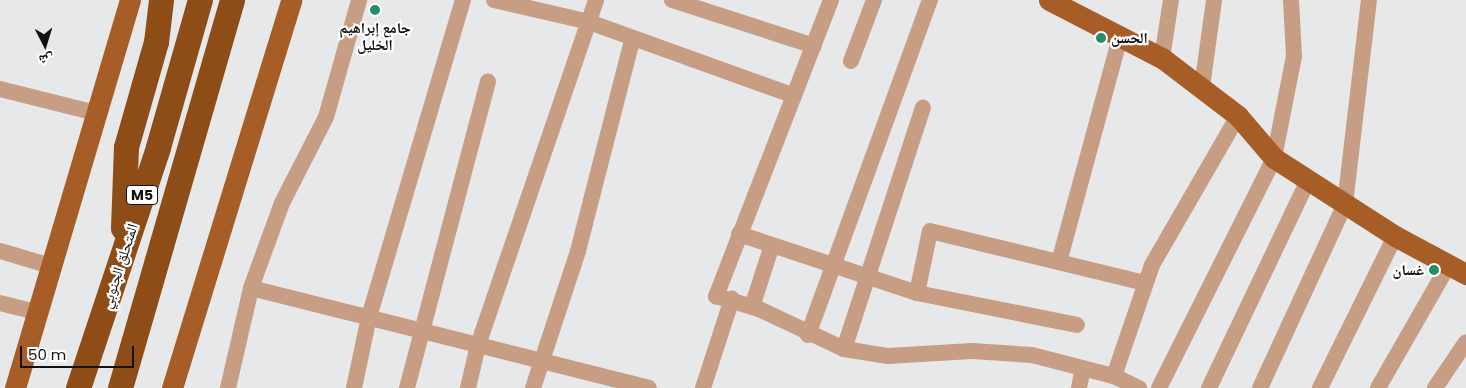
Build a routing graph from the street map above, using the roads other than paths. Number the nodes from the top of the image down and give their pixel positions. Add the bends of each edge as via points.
1 (130, 0) edge
2 (161, 0) edge
3 (200, 0) edge
4 (232, 0) edge
5 (290, 0) edge
6 (359, 0) edge
7 (463, 0) edge
8 (494, 0) edge
9 (596, 0) edge
10 (672, 0) edge
11 (831, 0) edge
12 (874, 0) edge
13 (930, 0) edge
14 (1049, 0) edge
15 (1171, 0) edge
16 (1214, 0) edge
17 (1291, 0) edge
18 (1369, 0) edge
19 (516, 3) edge
20 (590, 22) junction
21 (1121, 34) junction
22 (632, 40) junction
23 (814, 46) junction
24 (1162, 58) junction
25 (851, 61) dead end
26 (488, 82) dead end
27 (1202, 87) junction
28 (0, 89) edge
29 (794, 96) junction
30 (923, 108) dead end
31 (96, 113) junction
32 (1238, 116) junction
33 (1274, 158) junction
34 (1308, 180) junction
35 (1345, 204) junction
36 (739, 234) junction
37 (1395, 236) junction
38 (772, 245) junction
39 (0, 251) edge
40 (122, 258) junction
41 (1059, 262) junction
42 (51, 266) junction
43 (835, 266) junction
44 (1458, 269) edge
45 (866, 277) junction
46 (1145, 283) junction
47 (251, 288) junction
48 (917, 293) junction
49 (732, 299) junction
50 (0, 303) edge
51 (752, 307) junction
52 (37, 312) junction
53 (369, 317) junction
54 (1077, 326) dead end
55 (420, 330) junction
56 (808, 335) junction
57 (1466, 342) edge
58 (478, 344) junction
59 (844, 349) junction
60 (542, 360) junction
61 (1083, 368) junction
62 (1114, 376) junction
63 (624, 384) edge
64 (15, 388) edge
65 (78, 388) edge
66 (120, 388) edge
67 (172, 388) edge
68 (228, 388) edge
69 (354, 388) edge
70 (407, 388) edge
71 (468, 388) edge
72 (533, 388) edge
73 (649, 388) edge
74 (703, 388) edge
75 (1079, 388) edge
76 (1137, 388) edge
77 (1159, 388) edge
78 (1210, 388) edge
79 (1260, 388) edge
80 (1320, 388) edge
81 (1378, 388) edge
82 (1435, 388) edge

1 - 31 main road
2 - 40 highway via 156,42 126,147
3 - 40 highway, المتحلق الجنوبي / M5
4 - 66 highway, M5
5 - 67 main road
6 - 47 street via 326,117 282,203
7 - 53 street
8 - 19 street
9 - 20 street
10 - 23 street
11 - 23 street
12 - 25 street
13 - 43 street
14 - 21 main road
15 - 24 street
16 - 27 street
17 - 33 street via 1294,56
18 - 35 street
19 - 20 street
20 - 22 street
20 - 58 street
21 - 24 main road
21 - 41 street
22 - 29 street
22 - 60 street via 578,251
23 - 29 street
24 - 27 main road
26 - 55 street
27 - 32 main road
28 - 31 street
29 - 36 street
30 - 45 street
31 - 42 main road
32 - 33 main road
32 - 46 street
33 - 34 main road
33 - 77 street
34 - 35 main road
34 - 78 street
35 - 37 main road
35 - 79 street
36 - 38 street
36 - 49 street via 716,296
37 - 44 main road
37 - 80 street
38 - 43 street
38 - 51 street
39 - 42 street
40 - 65 highway, المتحلق الجنوبي / M5
41 - 46 street
41 - 48 street via 930,231
42 - 52 main road
43 - 45 street
43 - 56 street
44 - 81 street
45 - 48 street
45 - 59 street
46 - 62 street
47 - 53 street
47 - 68 street
48 - 54 street
49 - 51 street
49 - 74 street
50 - 52 street
51 - 56 street
52 - 64 main road
53 - 55 street
53 - 69 street
55 - 58 street
55 - 70 street
56 - 59 street
57 - 82 street
58 - 60 street
58 - 71 street
59 - 61 street via 888,356 980,351 1032,355
60 - 63 street
60 - 72 street
61 - 62 street
61 - 75 street
62 - 76 street
63 - 73 street

